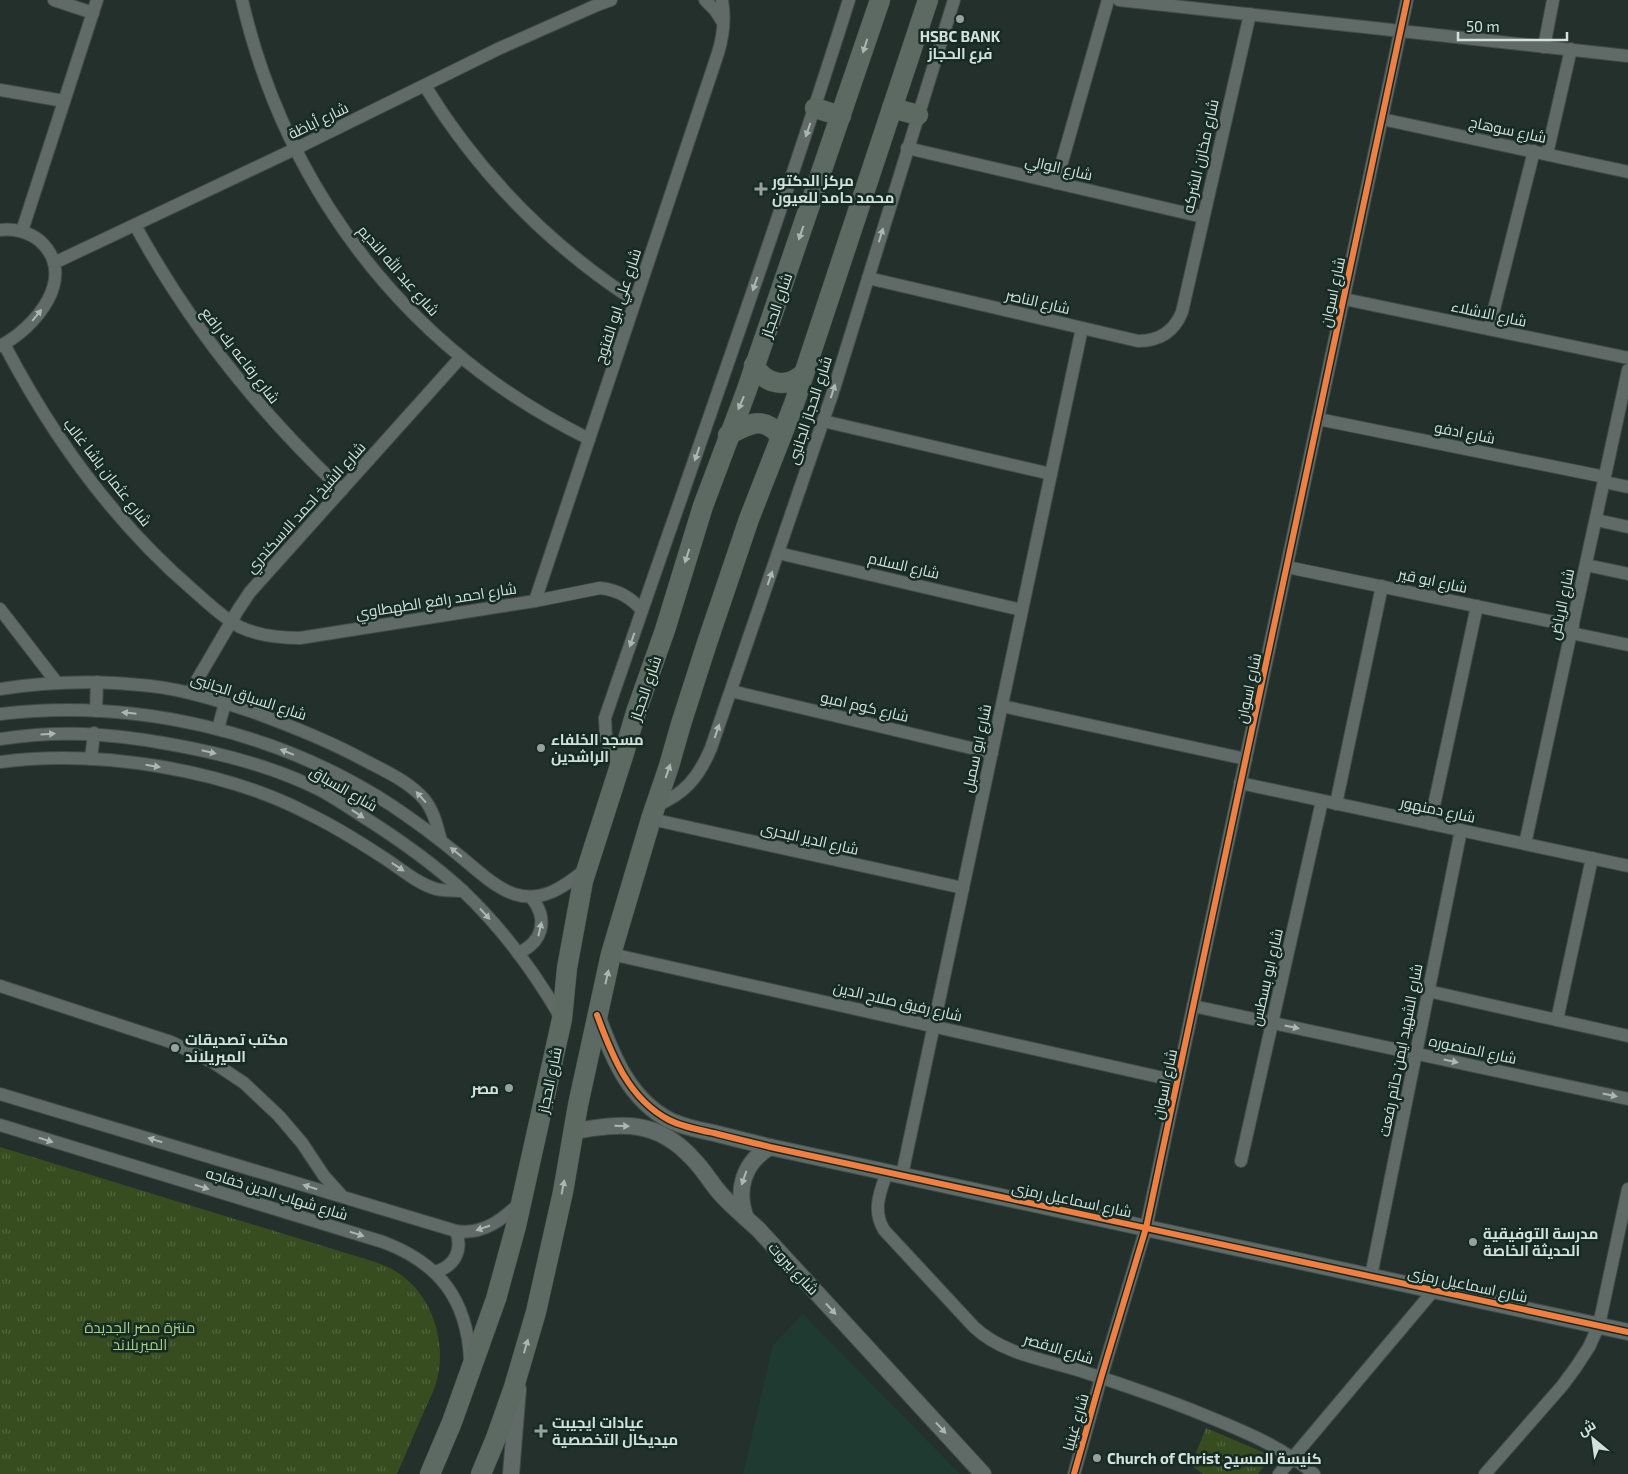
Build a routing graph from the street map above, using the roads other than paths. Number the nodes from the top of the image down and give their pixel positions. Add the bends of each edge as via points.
1 (54, 0) edge
2 (97, 0) edge
3 (242, 0) edge
4 (611, 0) edge
5 (706, 0) edge
6 (722, 0) edge
7 (849, 0) edge
8 (880, 0) edge
9 (928, 0) edge
10 (954, 0) edge
11 (1108, 0) edge
12 (1119, 0) edge
13 (1407, 0) edge
14 (1553, 0) edge
15 (601, 2) edge
16 (1208, 5) edge
17 (93, 13) junction
18 (1250, 14) junction
19 (722, 22) junction
20 (1401, 31) junction
21 (1544, 46) junction
22 (1570, 50) junction
23 (1628, 56) edge
24 (425, 86) junction
25 (0, 90) edge
26 (64, 101) junction
27 (815, 108) junction
28 (892, 108) junction
29 (918, 115) junction
30 (841, 116) junction
31 (1382, 119) junction
32 (907, 148) junction
33 (295, 149) junction
34 (1534, 151) junction
35 (1547, 154) junction
36 (1628, 172) edge
37 (1056, 182) junction
38 (1203, 217) junction
39 (135, 225) junction
40 (0, 230) edge
41 (22, 231) junction
42 (54, 263) junction
43 (868, 278) junction
44 (1344, 299) junction
45 (635, 301) junction
46 (1183, 305) joint
47 (1082, 328) junction
48 (1489, 329) junction
49 (2, 345) edge
50 (461, 357) junction
51 (1628, 358) edge
52 (754, 365) junction
53 (804, 373) junction
54 (1628, 375) edge
55 (1318, 419) junction
56 (823, 421) junction
57 (1622, 427) edge
58 (728, 434) junction
59 (780, 436) junction
60 (590, 439) junction
61 (1051, 474) junction
62 (1604, 480) junction
63 (1628, 487) edge
64 (342, 490) junction
65 (1596, 520) junction
66 (1628, 527) edge
67 (778, 552) junction
68 (1586, 565) junction
69 (1287, 567) junction
70 (1628, 574) edge
71 (1382, 586) junction
72 (535, 601) junction
73 (1478, 606) junction
74 (0, 609) edge
75 (642, 610) junction
76 (1022, 610) junction
77 (231, 622) junction
78 (1572, 630) junction
79 (1628, 645) edge
80 (56, 682) junction
81 (97, 682) junction
82 (0, 689) edge
83 (731, 691) junction
84 (190, 692) junction
85 (226, 703) junction
86 (1002, 706) junction
87 (96, 711) junction
88 (0, 714) edge
89 (218, 729) junction
90 (94, 733) junction
91 (0, 739) edge
92 (992, 753) junction
93 (91, 759) junction
94 (1246, 759) junction
95 (1, 763) edge
96 (619, 771) junction
97 (1240, 783) junction
98 (1322, 800) junction
99 (1336, 804) junction
100 (653, 812) junction
101 (1430, 824) junction
102 (1461, 830) junction
103 (441, 841) junction
104 (1526, 844) junction
105 (1592, 858) junction
106 (1628, 866) edge
107 (587, 869) junction
108 (963, 888) junction
109 (463, 890) junction
110 (531, 898) junction
111 (518, 953) junction
112 (612, 954) junction
113 (0, 986) edge
114 (1428, 992) junction
115 (1193, 1006) junction
116 (597, 1015) junction
117 (562, 1019) junction
118 (1557, 1020) junction
119 (1273, 1023) junction
120 (934, 1026) junction
121 (1628, 1036) edge
122 (1416, 1054) junction
123 (1177, 1082) junction
124 (0, 1094) edge
125 (1628, 1099) edge
126 (0, 1125) edge
127 (574, 1132) junction
128 (770, 1147) junction
129 (1241, 1161) dead end
130 (894, 1173) junction
131 (1628, 1189) edge
132 (342, 1196) junction
133 (522, 1200) junction
134 (746, 1218) junction
135 (1146, 1228) junction
136 (456, 1231) junction
137 (434, 1272) junction
138 (1371, 1276) junction
139 (1434, 1290) junction
140 (1599, 1325) junction
141 (1628, 1332) edge
142 (471, 1370) junction
143 (519, 1372) junction
144 (1101, 1378) junction
145 (1293, 1457) junction
146 (430, 1474) edge
147 (481, 1474) edge
148 (511, 1474) edge
149 (983, 1474) edge
150 (1074, 1474) edge
151 (1278, 1474) edge
152 (1314, 1474) edge
153 (1485, 1474) edge

1 - 17 street
2 - 17 street
3 - 33 street, شارع عبد الله النديم via 264,77
4 - 15 street, شارع أباظة
5 - 19 street
6 - 19 street, شارع علي ابو الفتوح
7 - 27 street
8 -> 30 main road, شارع الحجاز
9 - 28 main road
10 - 29 street, شارع الحجاز الجانبى
11 - 37 street
12 - 16 street
13 - 20 street, شارع اسوان
14 - 21 street
15 - 24 street, شارع أباظة
16 - 18 street
17 - 26 street
18 - 20 street
18 - 38 street, شارع مخازن الشركه
19 - 45 street, شارع علي ابو الفتوح via 718,53
20 - 21 street
20 - 31 street, شارع اسوان
21 - 22 street
22 - 23 street
22 - 35 street
24 - 33 street, شارع أباظة
24 - 45 street via 475,158 518,206 565,251
25 - 26 street
26 - 41 street
27 - 30 main road
27 -> 75 street
28 - 29 main road
28 - 53 main road
29 - 32 street, شارع الحجاز الجانبى
30 -> 52 main road, شارع الحجاز
31 - 34 street, شارع سوهاج
31 - 44 street, شارع اسوان
32 - 37 street, شارع الوالي
43 -> 32 street, شارع الحجاز الجانبى
33 - 39 street, شارع أباظة
33 - 50 street, شارع عبد الله النديم via 331,212 359,252 407,308
34 - 35 street, شارع سوهاج
34 - 48 street
35 - 36 street, شارع سوهاج
37 - 38 street, شارع الوالي
38 - 46 street, شارع مخازن الشركه
39 - 42 street, شارع أباظة
39 - 64 street, شارع رفاعه بك رافع via 174,292 230,370 286,435
40 - 41 street
41 - 42 street via 45,247
49 -> 42 street via 33,321 50,296 55,278
43 - 47 street, شارع الناصر
56 -> 43 street, شارع الحجاز الجانبى
44 - 48 street, شارع الاشلاء
44 - 55 street, شارع اسوان
45 - 60 street, شارع علي ابو الفتوح
46 - 47 street, شارع الناصر via 1175,325 1152,340 1138,341
47 - 61 street, شارع ابو سمبل
48 - 51 street, شارع الاشلاء
49 - 77 street, شارع عثمان باشا غالب via 51,426 106,501 155,555
50 - 60 street, شارع عبد الله النديم via 523,402
50 - 64 street, شارع الشيخ احمد الاسكندري
52 - 53 main road via 764,377 777,383 792,381
52 -> 58 main road, شارع الحجاز
53 - 59 main road
54 - 57 street, شارع الرياض
55 - 62 street, شارع ادفو
55 - 69 street, شارع اسوان
56 - 61 street
56 - 67 street, شارع الحجاز الجانبى
57 - 62 street, شارع الرياض
58 - 59 main road via 747,424 757,423 772,428
58 -> 96 main road, شارع الحجاز
100 -> 59 main road via 707,643
60 - 72 street, شارع علي ابو الفتوح
61 - 76 street, شارع ابو سمبل
62 - 63 street, شارع ادفو
62 - 65 street, شارع الرياض
64 - 77 street, شارع الشيخ احمد الاسكندري via 250,592
65 - 66 street
65 - 68 street, شارع الرياض
67 - 76 street, شارع السلام
83 -> 67 street, شارع الحجاز الجانبى
68 - 70 street
68 - 78 street, شارع الرياض
69 - 71 street, شارع ابو قير
69 - 94 street, شارع اسوان
71 - 73 street, شارع ابو قير
71 - 99 street
72 - 75 street, شارع احمد رافع الطهطاوي via 600,588 628,597
72 - 77 street, شارع احمد رافع الطهطاوي via 300,638 259,634
73 - 78 street, شارع ابو قير
73 - 101 street
74 - 80 street
75 -> 96 street via 605,718 607,743
76 - 86 street, شارع ابو سمبل
77 - 84 street, شارع الشيخ احمد الاسكندري
78 - 79 street, شارع ابو قير
78 - 104 street, شارع الرياض
80 - 81 street, شارع السباق الجانبى
80 - 82 street, شارع السباق الجانبى
81 - 84 street, شارع السباق الجانبى
81 - 87 street
83 - 92 street, شارع كوم امبو
100 -> 83 street, شارع الحجاز الجانبى via 679,794 700,770
84 - 85 street, شارع السباق الجانبى
85 - 89 street
103 -> 85 street, شارع السباق الجانبى via 432,811 415,790 402,781 308,732
86 - 92 street, شارع ابو سمبل
86 - 94 street
87 - 88 street, شارع السباق
89 -> 87 street, شارع السباق via 162,718
103 -> 89 street, شارع السباق via 391,805 342,776 281,750
91 -> 90 street, شارع السباق via 48,733
90 - 93 street
90 -> 109 street, شارع السباق via 202,750 243,760 301,781 400,840
92 - 108 street, شارع ابو سمبل
93 - 95 street
93 -> 109 street via 153,766 239,784 324,821 425,884 436,889
94 - 97 street, شارع اسوان
96 - 107 main road, شارع الحجاز
97 - 98 street, شارع دمنهور
97 - 115 street, شارع اسوان
98 - 99 street, شارع دمنهور
98 - 119 street, شارع ابو بسطس
99 - 101 street, شارع دمنهور
100 - 108 street, شارع الدير البحرى
100 - 112 main road
101 - 102 street, شارع دمنهور
102 - 104 street, شارع دمنهور
102 - 114 street, شارع الشهيد ايمن حاتم رفعت
110 -> 103 street, شارع السباق via 498,886
104 - 105 street, شارع دمنهور
105 - 106 street, شارع دمنهور
105 - 118 street
107 - 110 street via 553,892
107 - 117 main road, شارع الحجاز via 567,968
108 - 120 street, شارع ابو سمبل
109 -> 111 street, شارع السباق
111 -> 110 street via 533,944 541,929 540,912
111 - 117 street, شارع السباق
116 -> 112 main road
112 - 120 street, شارع رفيق صلاح الدين
113 - 132 street, شارع شهاب الدين خفاجه via 171,1042 214,1063 275,1111
114 - 118 street
114 - 122 street, شارع الشهيد ايمن حاتم رفعت
115 - 119 street, شارع المنصوره
115 - 123 street, شارع اسوان
116 - 127 main road
116 - 128 street, شارع اسماعيل رمزى via 626,1080 656,1112 695,1129
117 - 133 main road, شارع الحجاز
118 - 121 street
119 -> 122 street, شارع المنصوره
119 - 129 street, شارع ابو بسطس
120 - 123 street, شارع رفيق صلاح الدين
120 - 130 street, شارع ابو سمبل
122 -> 125 street, شارع المنصوره
122 - 138 street, شارع الشهيد ايمن حاتم رفعت
123 - 135 street, شارع اسوان
132 -> 124 street, شارع شهاب الدين خفاجه
126 -> 137 street, شارع شهاب الدين خفاجه via 383,1242 417,1258
127 -> 134 street, شارع بيروت via 605,1126 631,1126 668,1136 682,1146 723,1196
143 -> 127 main road via 536,1312
128 - 130 street, شارع اسماعيل رمزى
128 -> 134 street via 751,1163 742,1180 741,1199
130 - 135 street, شارع اسماعيل رمزى
130 - 144 street, شارع الاقصر via 877,1207 881,1225 974,1327 1008,1349
131 - 140 street
132 - 136 street, شارع شهاب الدين خفاجه
133 -> 136 street, شارع شهاب الدين خفاجه via 494,1224 473,1232
133 - 142 main road, شارع الحجاز via 496,1299
134 -> 149 street, شارع بيروت
135 - 138 street, شارع اسماعيل رمزى
135 - 144 street, شارع اسوان
136 - 137 street via 459,1244 455,1258 446,1268
137 - 142 street, شارع شهاب الدين خفاجه via 453,1296 464,1319
138 - 139 street, شارع اسماعيل رمزى
139 - 140 street, شارع اسماعيل رمزى
139 - 145 street
140 - 141 street, شارع اسماعيل رمزى
140 - 153 street via 1570,1377
142 - 146 main road, شارع الحجاز
143 - 147 main road
143 - 148 street
144 - 145 street, شارع الاقصر via 1227,1424
144 - 150 street, شارع غينيا
145 - 151 street
145 - 152 street, شارع الاقصر

